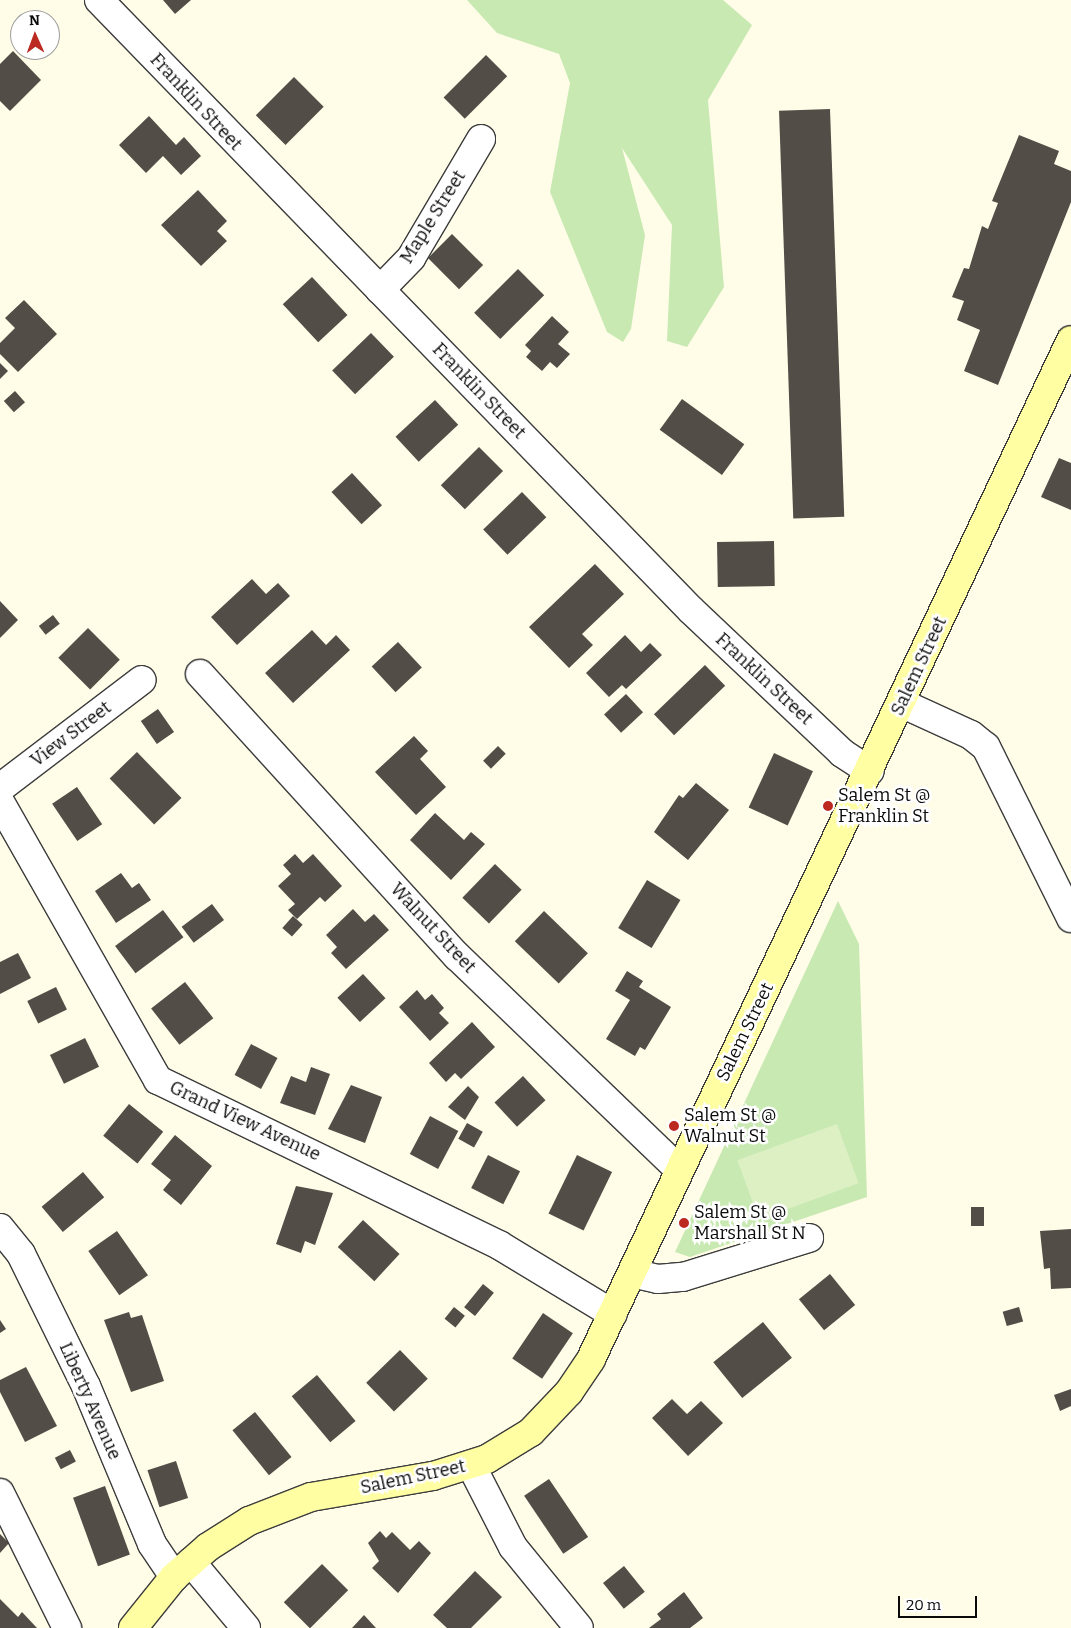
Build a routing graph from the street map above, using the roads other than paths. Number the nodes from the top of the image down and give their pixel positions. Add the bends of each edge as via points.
1 (99, 0) edge
2 (481, 139) dead end
3 (380, 290) junction
4 (1071, 340) edge
5 (200, 674) dead end
6 (142, 680) dead end
7 (901, 703) junction
8 (870, 771) junction
9 (0, 788) edge
10 (0, 802) edge
11 (1071, 918) edge
12 (679, 1170) junction
13 (0, 1228) edge
14 (809, 1238) dead end
15 (632, 1272) junction
16 (613, 1314) junction
17 (471, 1465) junction
18 (0, 1494) edge
19 (182, 1569) junction
20 (67, 1628) edge
21 (133, 1628) edge
22 (246, 1628) edge
23 (579, 1628) edge

1 - 3 street, Franklin Street
2 - 3 street, Maple Street via 411,258
3 - 8 street, Franklin Street via 691,610 848,758
4 - 7 main road, Salem Street
5 - 12 street, Walnut Street via 457,956
6 - 9 street, View Street
7 - 8 main road, Salem Street
7 - 11 street via 971,735 986,747
8 - 12 main road, Salem Street
10 - 16 street, Grand View Avenue via 158,1080 499,1245
12 - 15 main road, Salem Street
13 - 19 street, Liberty Avenue via 21,1254 86,1386 152,1544
14 - 15 street via 683,1277 658,1279
15 - 16 main road, Salem Street
16 - 17 main road, Salem Street via 591,1359 557,1407 517,1442
17 - 19 main road, Salem Street via 291,1503 249,1521
17 - 23 street via 512,1547
18 - 20 street
19 - 21 main road, Salem Street
19 - 22 street, Liberty Avenue

